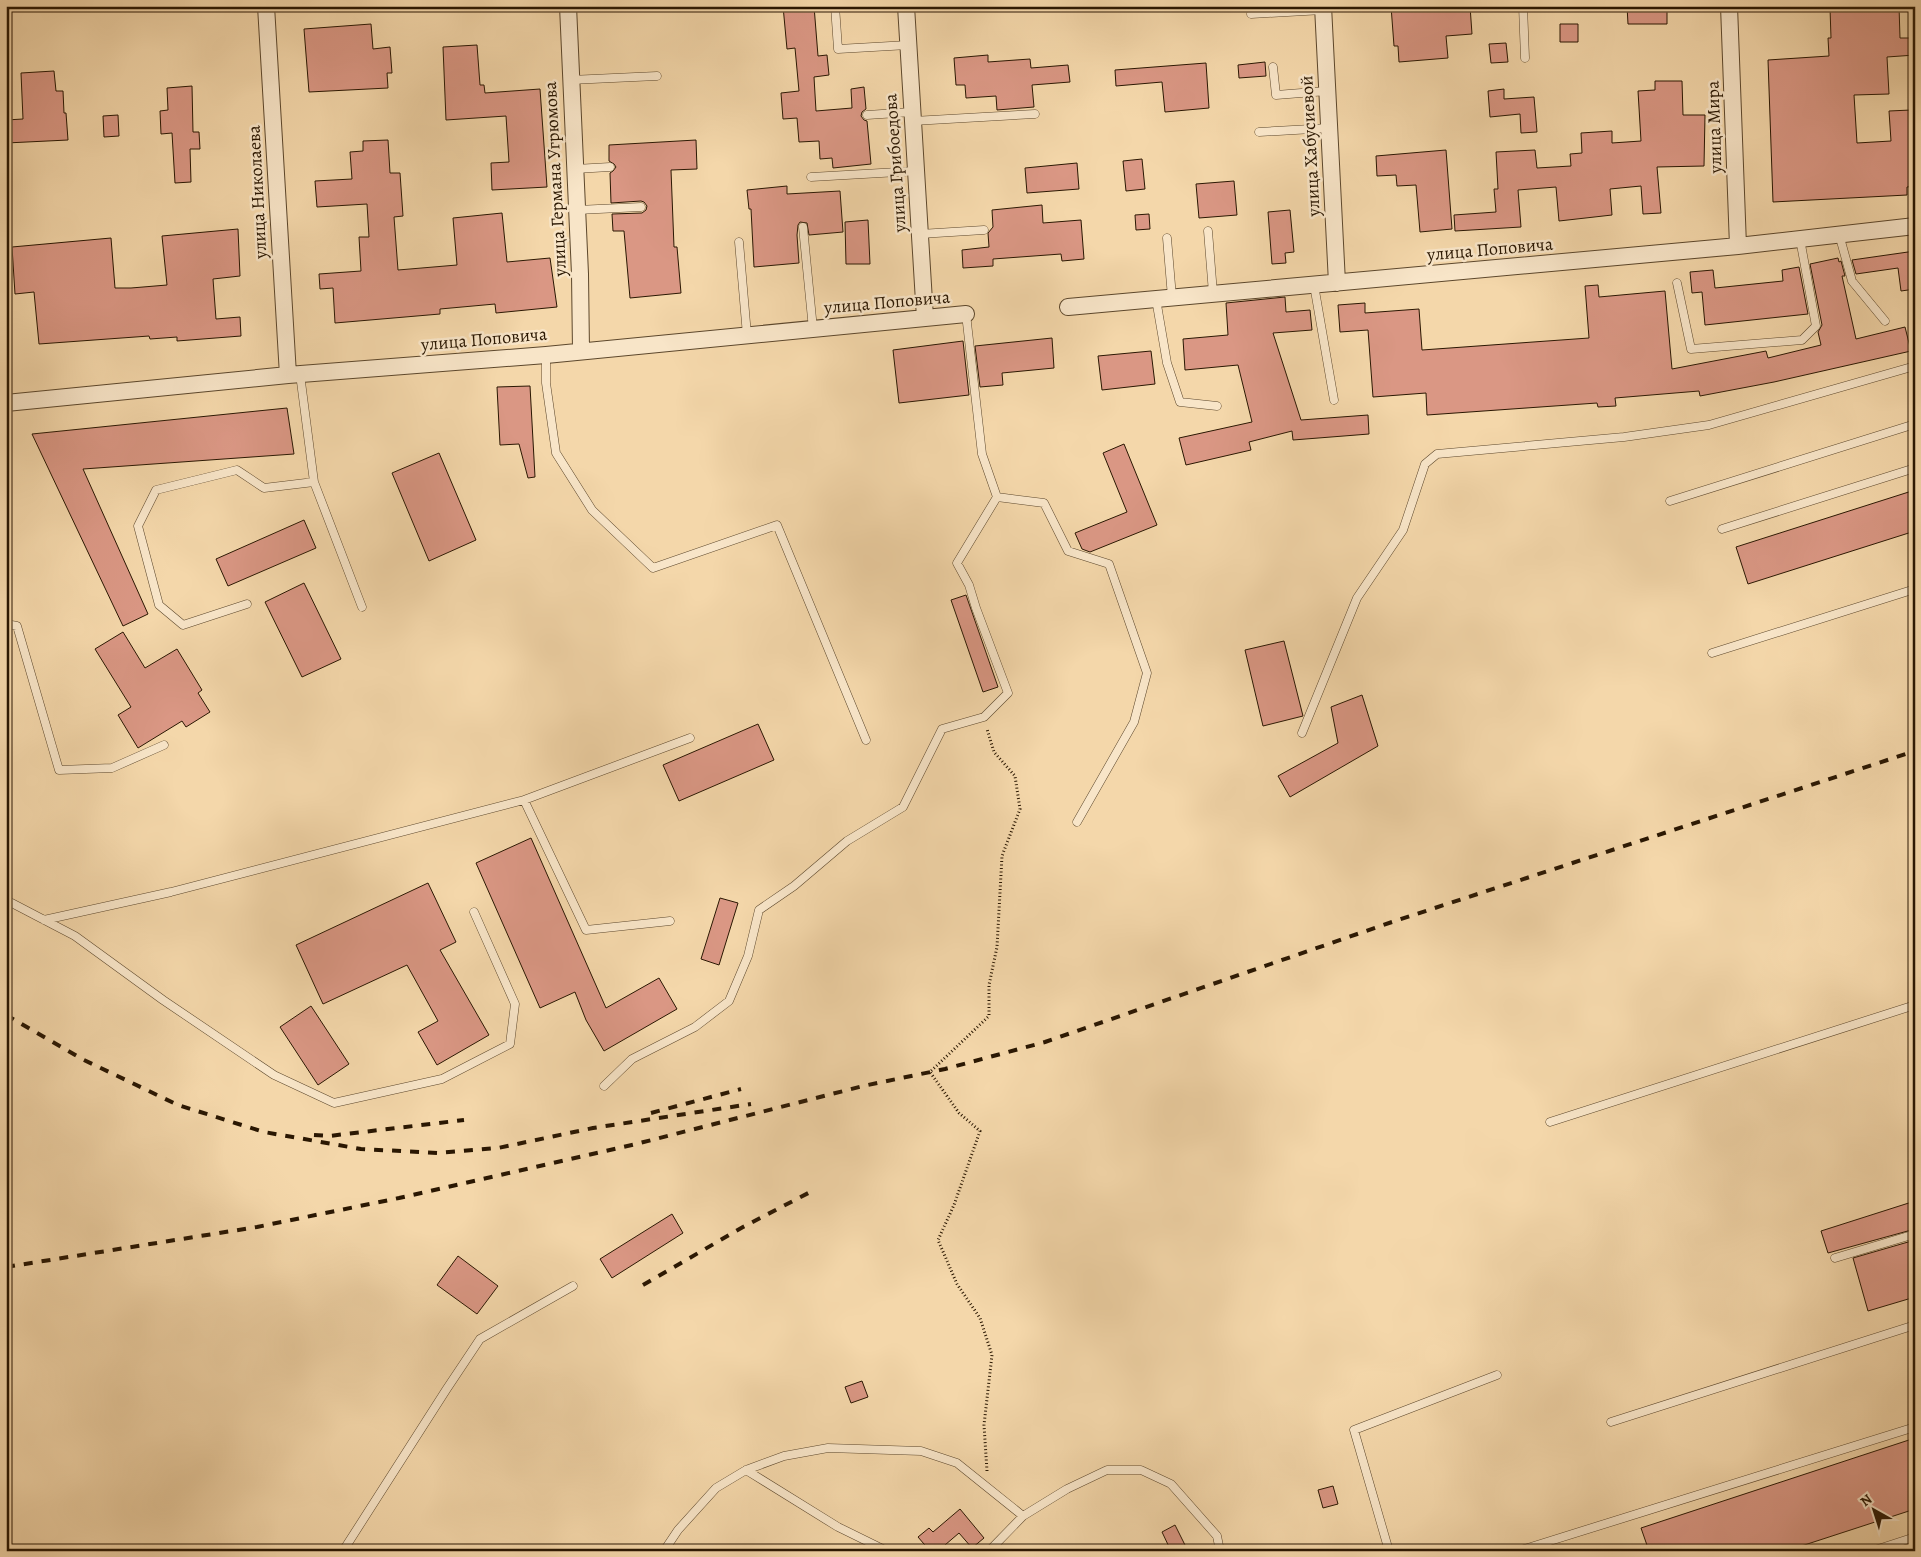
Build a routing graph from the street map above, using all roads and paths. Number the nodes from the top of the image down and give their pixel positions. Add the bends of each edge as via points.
1 (266, 6) edge
2 (568, 6) edge
3 (835, 6) edge
4 (906, 6) edge
5 (1523, 6) edge
6 (1729, 6) edge
7 (1323, 8) edge
8 (1251, 14) dead end
9 (908, 44) junction
10 (1525, 58) dead end
11 (1274, 67) dead end
12 (657, 76) dead end
13 (570, 80) junction
14 (1327, 91) junction
15 (1035, 114) dead end
16 (867, 115) dead end
17 (912, 117) junction
18 (1329, 128) junction
19 (1259, 132) dead end
20 (610, 167) dead end
21 (575, 170) junction
22 (916, 171) junction
23 (811, 177) dead end
24 (641, 207) dead end
25 (577, 210) junction
26 (1915, 226) edge
27 (803, 227) dead end
28 (984, 230) dead end
29 (1208, 231) dead end
30 (920, 234) junction
31 (1839, 234) junction
32 (1167, 238) dead end
33 (1800, 238) junction
34 (738, 242) dead end
35 (1738, 246) junction
36 (1337, 283) junction
37 (1677, 283) dead end
38 (1314, 285) junction
39 (1213, 293) junction
40 (1164, 298) junction
41 (1068, 307) dead end
42 (966, 314) joint
43 (925, 318) junction
44 (1885, 321) dead end
45 (813, 329) junction
46 (747, 335) junction
47 (581, 351) junction
48 (546, 355) junction
49 (1915, 366) edge
50 (294, 374) junction
51 (1334, 400) dead end
52 (6, 403) edge
53 (1217, 406) dead end
54 (1915, 424) edge
55 (1915, 468) edge
56 (314, 482) junction
57 (997, 497) junction
58 (1670, 501) dead end
59 (1722, 529) dead end
60 (1915, 589) edge
61 (247, 604) dead end
62 (362, 608) dead end
63 (6, 624) edge
64 (1712, 653) dead end
65 (984, 716) junction
66 (1302, 733) dead end
67 (690, 738) dead end
68 (866, 740) dead end
69 (164, 745) dead end
70 (524, 800) junction
71 (1077, 822) dead end
72 (6, 900) edge
73 (474, 912) dead end
74 (44, 920) junction
75 (670, 921) dead end
76 (1915, 1005) edge
77 (604, 1086) dead end
78 (1550, 1122) dead end
79 (1915, 1234) edge
80 (1835, 1258) dead end
81 (573, 1286) dead end
82 (1915, 1325) edge
83 (1497, 1375) dead end
84 (1611, 1422) dead end
85 (1915, 1427) edge
86 (746, 1470) junction
87 (988, 1488) junction
88 (1023, 1516) junction
89 (1915, 1537) edge
90 (343, 1551) edge
91 (664, 1551) edge
92 (887, 1551) edge
93 (988, 1551) edge
94 (1220, 1551) edge
95 (1390, 1551) edge
96 (1518, 1551) edge
97 (1872, 1551) edge

1 - 50 street, улица Николаева
2 - 13 street, улица Германа Угрюмова
3 - 9 lane via 838,49
4 - 9 street, улица Грибоедова
5 - 10 lane
6 - 35 street, улица Мира
7 - 8 lane
7 - 14 street, улица Хабусиевой
9 - 17 street, улица Грибоедова
11 - 14 lane via 1276,95
12 - 13 lane
13 - 21 street, улица Германа Угрюмова
14 - 18 street, улица Хабусиевой
15 - 17 lane
16 - 17 lane
17 - 22 street, улица Грибоедова
18 - 19 lane
18 - 36 street, улица Хабусиевой
20 - 21 lane
21 - 25 street, улица Германа Угрюмова
22 - 23 lane
22 - 30 street, улица Грибоедова
24 - 25 lane
25 - 47 street, улица Германа Угрюмова
26 - 31 street, улица Поповича
27 - 45 lane
28 - 30 lane
29 - 39 lane
30 - 43 street, улица Грибоедова
31 - 33 street, улица Поповича
31 - 44 lane via 1852,281
32 - 40 lane
33 - 35 street, улица Поповича
33 - 37 lane via 1816,326 1802,340 1691,349
34 - 46 lane
35 - 36 street, улица Поповича
36 - 38 street, улица Поповича
38 - 39 street, улица Поповича
38 - 51 lane
39 - 40 street, улица Поповича
40 - 41 street, улица Поповича
40 - 53 lane via 1168,363 1180,402
42 - 43 street, улица Поповича
42 - 57 lane via 982,454
43 - 45 street, улица Поповича
45 - 46 street, улица Поповича
46 - 47 street, улица Поповича
47 - 48 street, улица Поповича
48 - 50 street, улица Поповича
48 - 68 lane via 546,383 556,453 592,510 654,568 777,525
49 - 66 lane via 1709,425 1624,437 1437,454 1425,464 1404,530 1357,598
50 - 52 street, улица Поповича
50 - 56 lane
54 - 58 lane
55 - 59 lane
56 - 61 lane via 264,488 237,470 156,490 138,526 159,606 183,625
56 - 62 lane
57 - 65 lane via 957,563 969,584 1008,693
57 - 71 lane via 1044,503 1068,551 1110,564 1147,672 1134,722
60 - 64 lane
63 - 69 lane via 16,626 59,770 112,768
65 - 77 lane via 942,729 903,807 847,841 794,886 759,910 748,956 729,1001 695,1027 632,1059
65 - 87 path via 994,752 1015,776 1020,809 1002,856 997,947 989,985 989,1016 930,1072 959,1113 980,1130 938,1240 957,1284 980,1318 992,1355 984,1425
67 - 70 lane
70 - 74 lane via 171,892
70 - 75 lane via 586,930
72 - 74 lane
73 - 74 lane via 515,1004 510,1044 442,1079 334,1104 274,1075 75,936
76 - 78 lane
79 - 80 lane
81 - 90 lane via 480,1339
82 - 84 lane
83 - 95 lane via 1354,1430
85 - 96 lane
86 - 87 lane via 784,1456 828,1448 921,1451 957,1463
86 - 91 lane via 716,1488 678,1530
86 - 92 lane via 838,1527
87 - 88 lane
88 - 93 lane
88 - 94 lane via 1067,1489 1107,1470 1141,1470 1171,1484 1217,1536
89 - 97 lane

